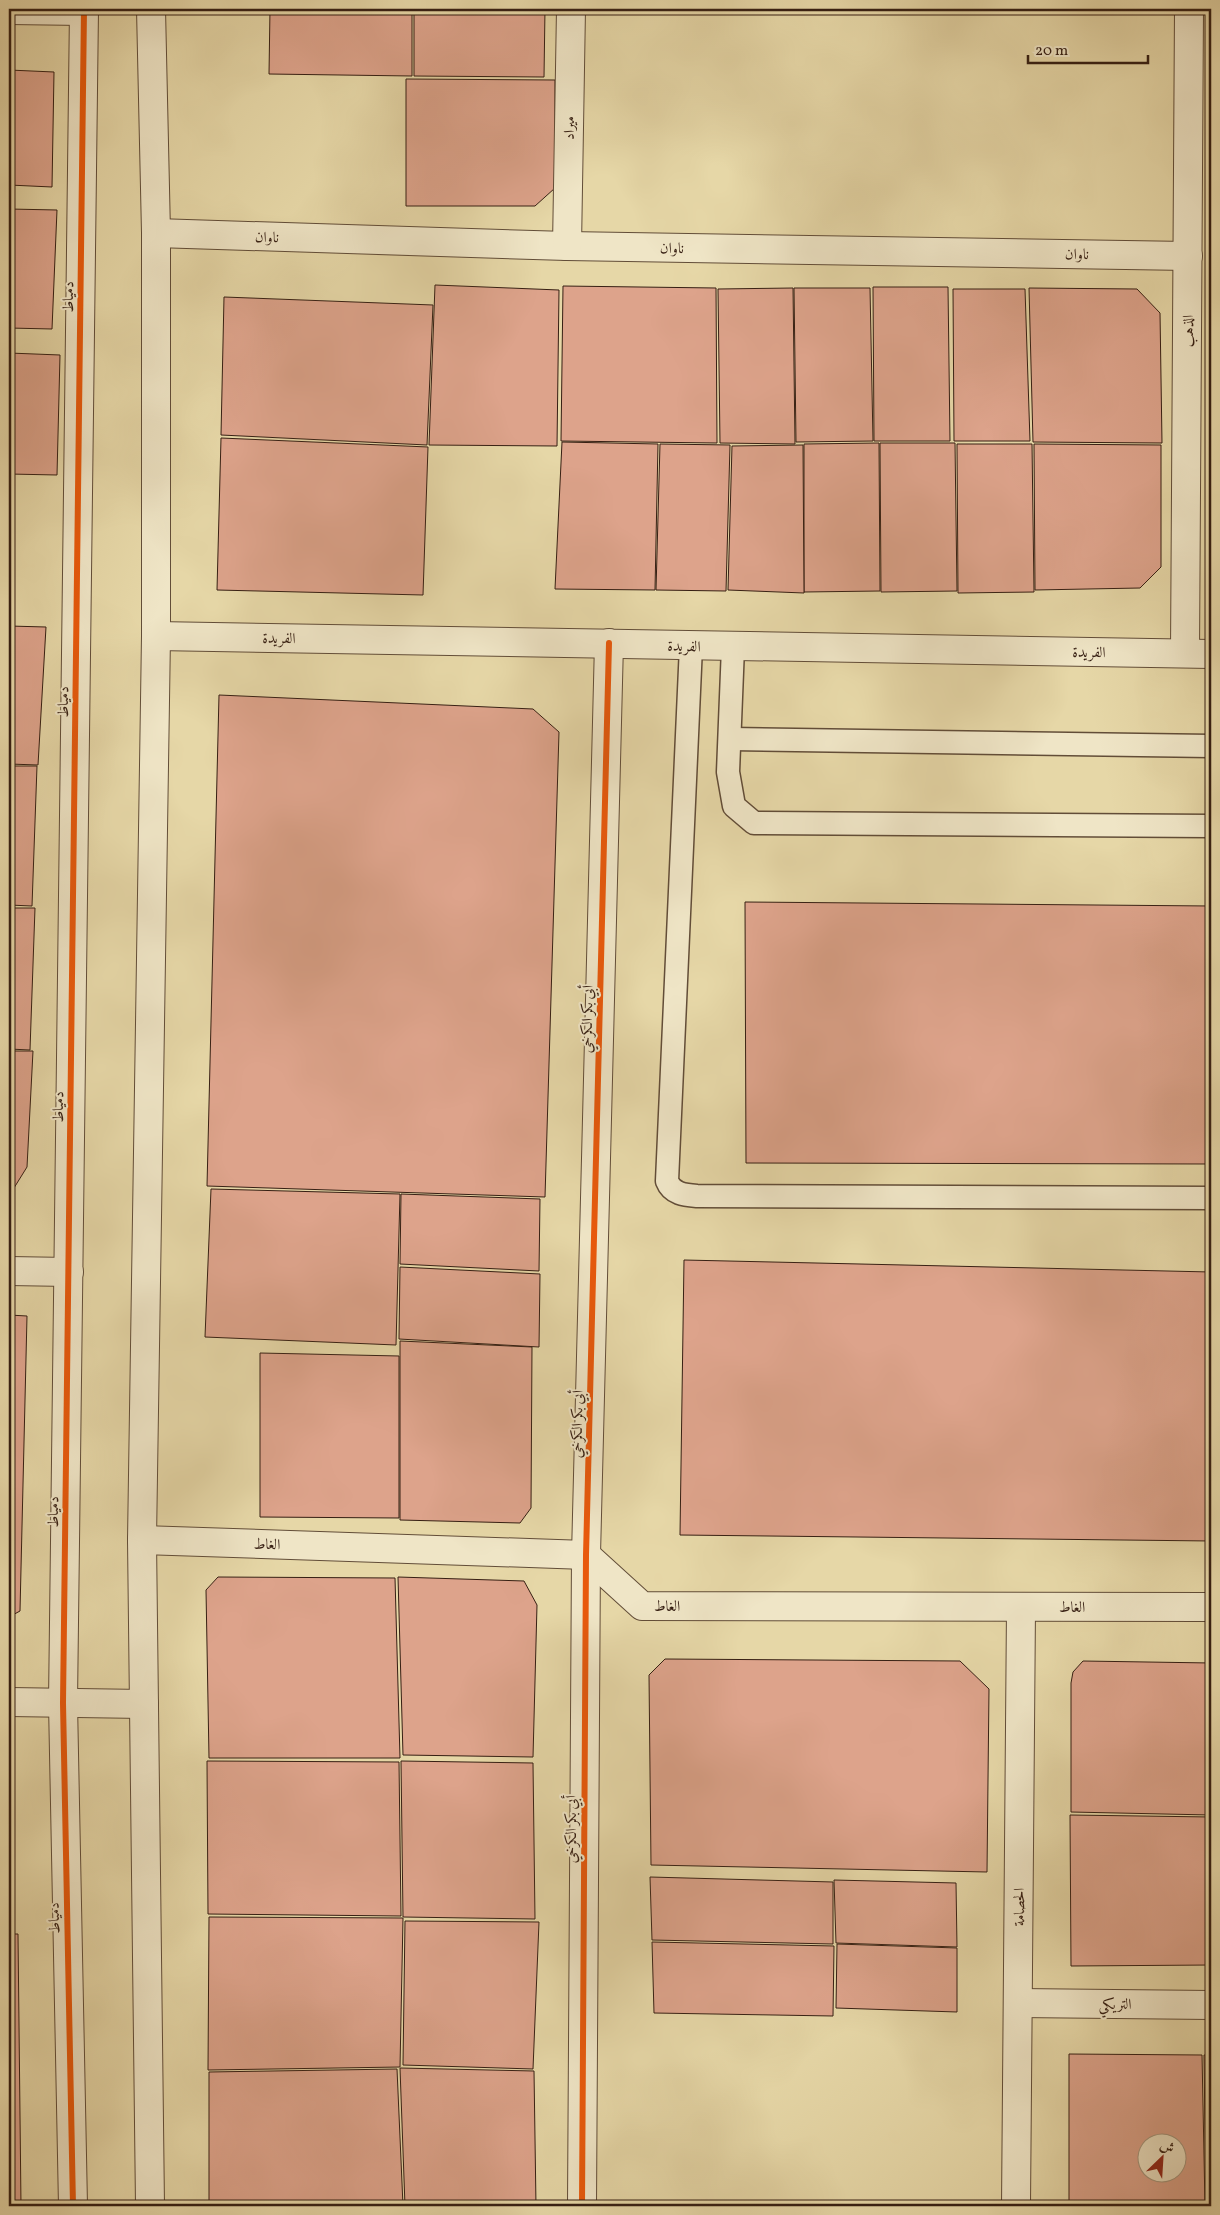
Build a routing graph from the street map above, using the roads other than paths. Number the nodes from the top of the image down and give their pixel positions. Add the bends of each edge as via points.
1 (151, 9) edge
2 (571, 9) edge
3 (1189, 9) edge
4 (9, 10) edge
5 (84, 10) edge
6 (156, 233) junction
7 (567, 246) junction
8 (1188, 256) junction
9 (156, 636) junction
10 (609, 643) junction
11 (691, 646) junction
12 (733, 647) junction
13 (1198, 653) edge
14 (731, 739) junction
15 (1211, 746) edge
16 (1211, 826) edge
17 (1211, 1198) edge
18 (9, 1271) edge
19 (69, 1272) junction
20 (142, 1540) junction
21 (586, 1555) junction
22 (1211, 1607) edge
23 (1021, 1608) junction
24 (9, 1702) edge
25 (62, 1703) junction
26 (144, 1704) junction
27 (1018, 2003) junction
28 (1211, 2005) edge
29 (73, 2206) edge
30 (150, 2206) edge
31 (582, 2206) edge
32 (1016, 2206) edge

1 - 6 street
2 - 7 street, ميراد
3 - 8 street, الذهب
4 - 5 street
5 - 19 street, دمياط
6 - 7 street, ناوان
6 - 9 street
7 - 8 street, ناوان
8 - 13 street, الذهب
9 - 10 street, الفريدة
9 - 20 street
10 - 11 street, الفريدة
10 - 21 street, أبي بكر الكرخي
11 - 12 street, الفريدة
11 - 17 lane via 667,1171 670,1188 683,1195 697,1196
12 - 13 street, الفريدة
12 - 14 lane
14 - 15 lane
14 - 16 lane via 728,772 734,806 754,823
18 - 19 street
19 - 25 street, دمياط
20 - 21 street, الغاط
20 - 26 street
21 - 23 street, الغاط via 642,1606
21 - 31 street, أبي بكر الكرخي
22 - 23 street, الغاط
23 - 27 street, الحصامة
24 - 25 street
25 - 26 street
25 - 29 street, دمياط
26 - 30 street
27 - 28 street, التريكي
27 - 32 street, الحصامة

